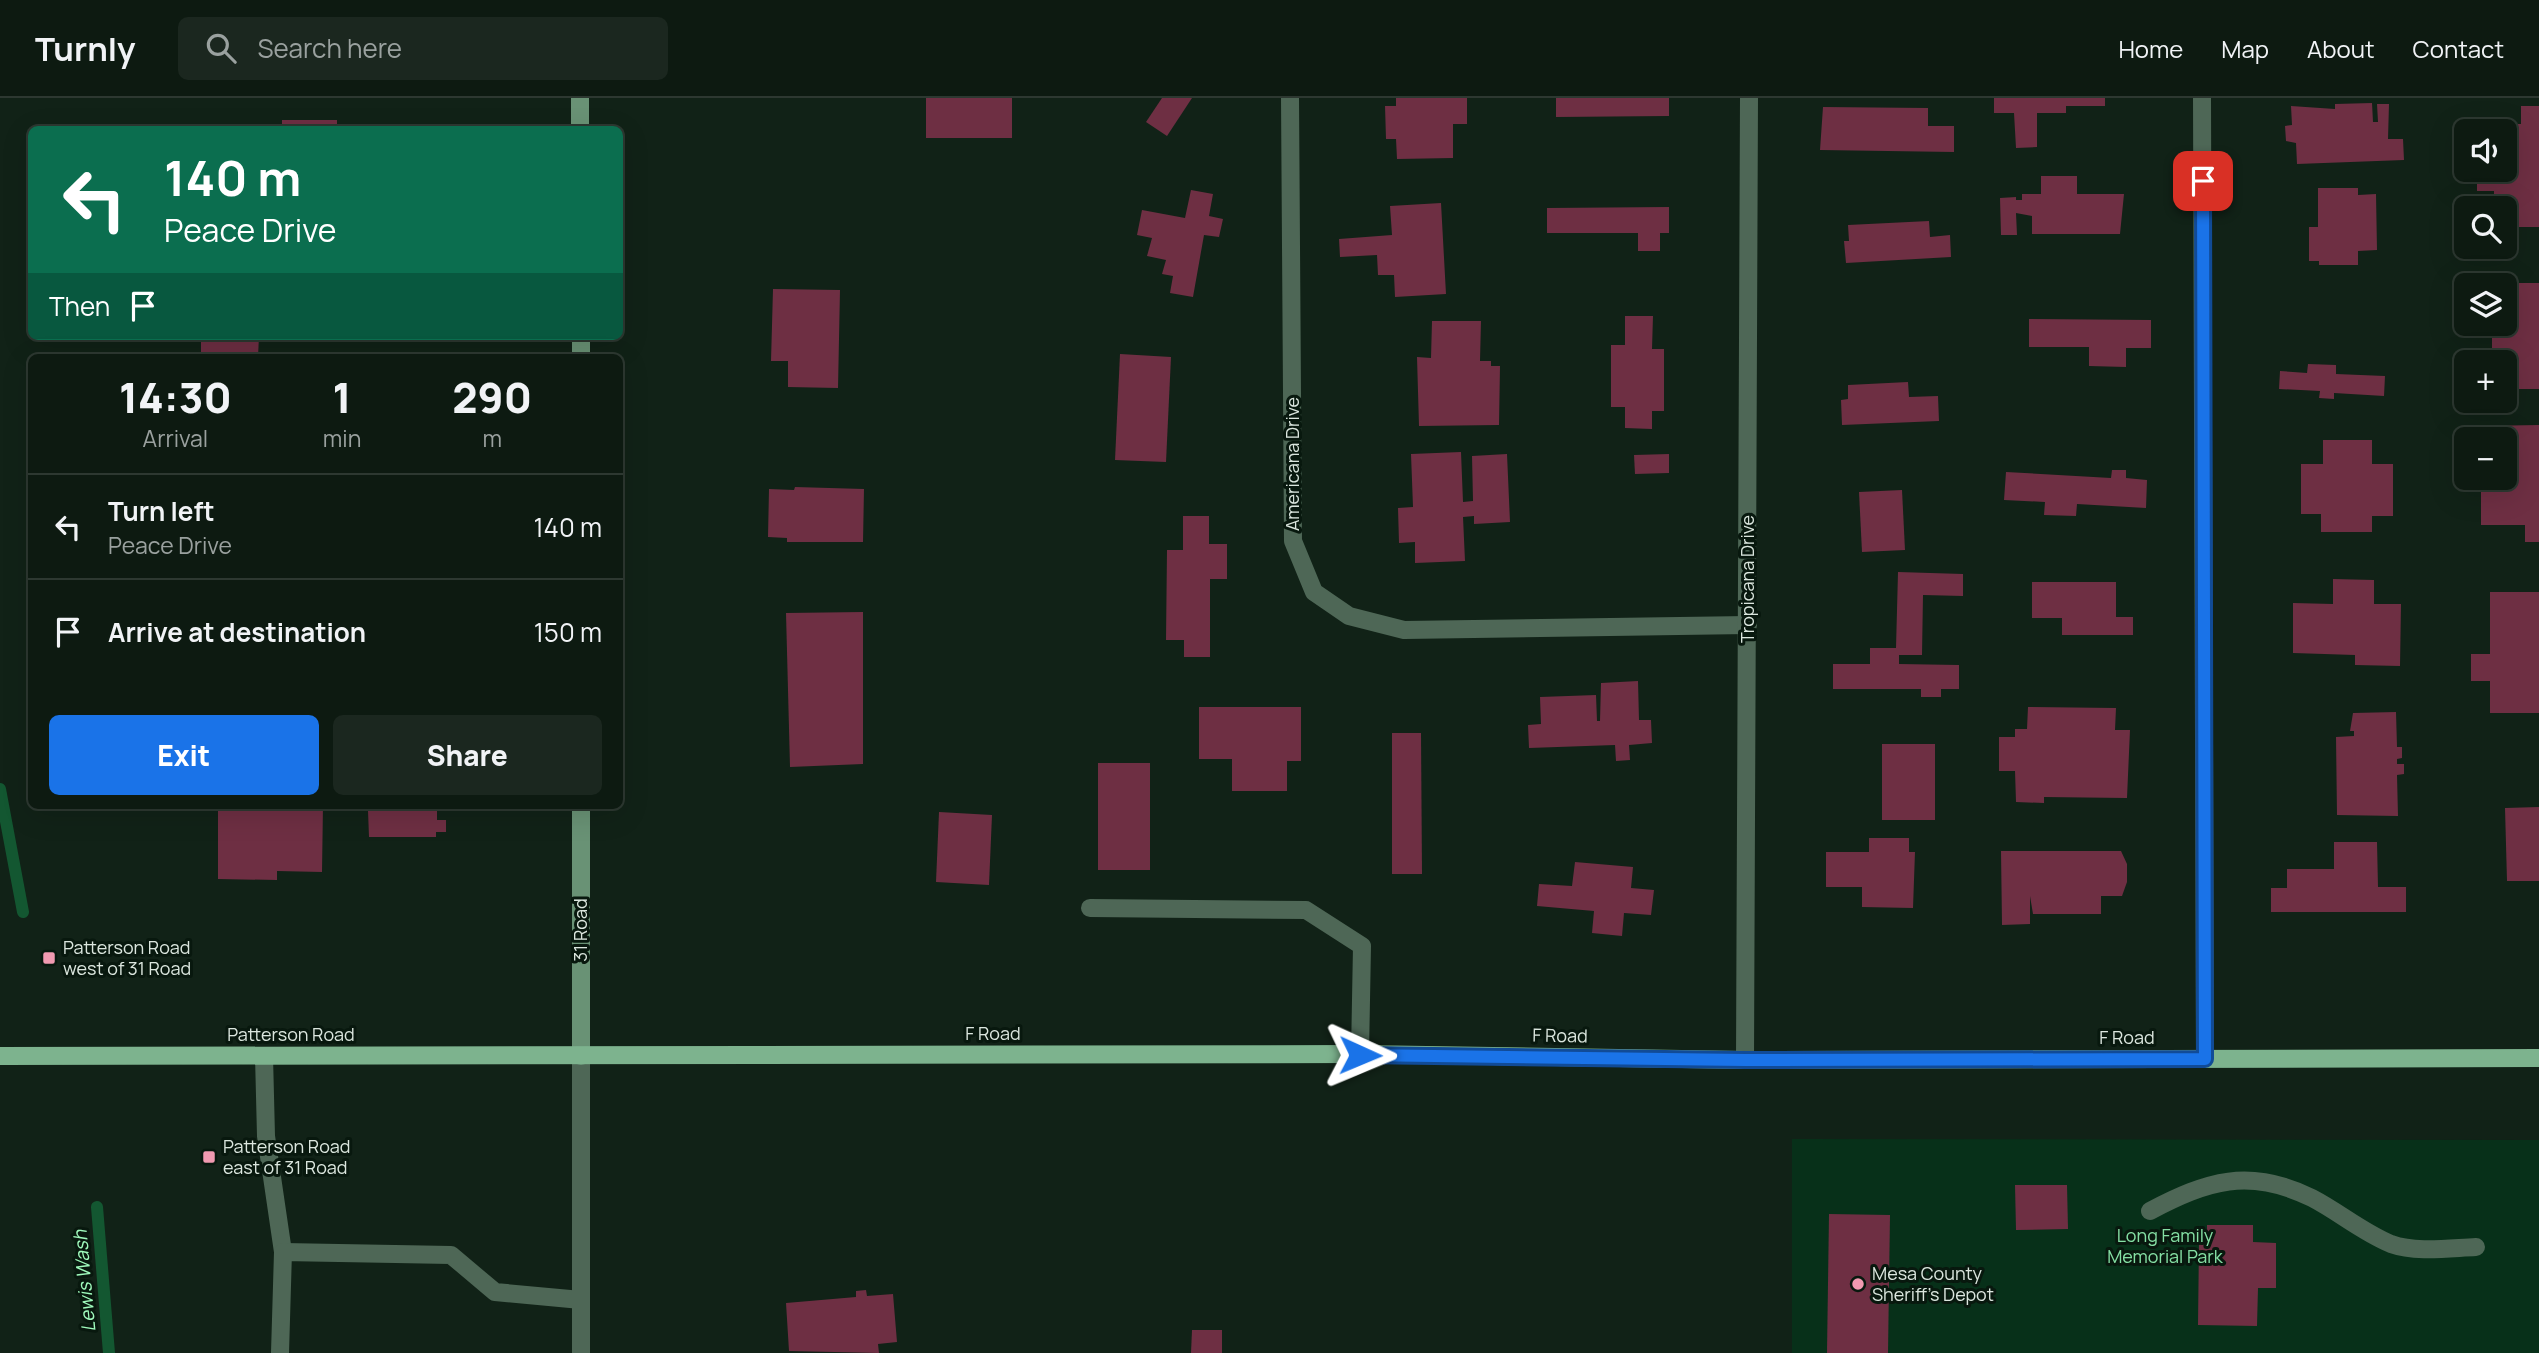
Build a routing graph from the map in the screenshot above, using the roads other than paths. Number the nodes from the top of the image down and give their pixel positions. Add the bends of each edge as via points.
1 (580, 98) edge
2 (1290, 98) edge
3 (1749, 98) edge
4 (2202, 98) edge
5 (580, 126) edge
6 (1748, 625) junction
7 (581, 809) edge
8 (1090, 908) dead end
9 (1360, 1055) junction
10 (0, 1056) edge
11 (264, 1056) junction
12 (581, 1056) junction
13 (2539, 1058) edge
14 (2205, 1059) junction
15 (1745, 1060) junction
16 (2150, 1211) dead end
17 (2476, 1247) dead end
18 (283, 1252) junction
19 (581, 1300) junction
20 (280, 1353) edge
21 (580, 1353) edge

1 - 5 street
2 - 6 street, Americana Drive via 1293,541 1314,592 1349,616 1404,630
3 - 6 street, Tropicana Drive
4 - 14 street
6 - 15 street, Tropicana Drive
7 - 12 street, 31 Road
8 - 9 street via 1306,910 1362,946
9 - 12 main road, F Road
9 - 15 main road, F Road
10 - 11 main road, Patterson Road
11 - 12 main road, Patterson Road
11 - 18 street via 266,1136
12 - 19 street
13 - 14 main road, F Road
14 - 15 main road, F Road
16 - 17 street via 2219,1181 2254,1181 2313,1199 2393,1245
18 - 19 street via 451,1255 495,1292
18 - 20 street
19 - 21 street

